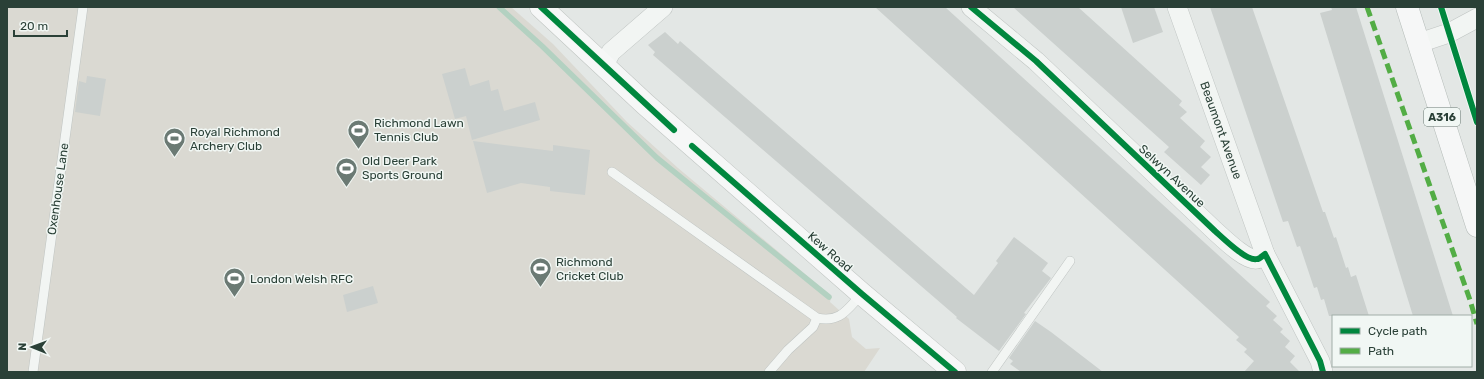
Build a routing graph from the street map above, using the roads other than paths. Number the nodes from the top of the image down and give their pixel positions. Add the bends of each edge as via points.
1 (82, 7) edge
2 (541, 7) edge
3 (663, 7) edge
4 (971, 7) edge
5 (1177, 7) edge
6 (1407, 7) edge
7 (1477, 18) edge
8 (1418, 43) junction
9 (604, 65) junction
10 (612, 172) dead end
11 (1477, 226) edge
12 (1265, 254) junction
13 (1070, 261) dead end
14 (862, 294) junction
15 (817, 318) junction
16 (33, 372) edge
17 (769, 372) edge
18 (955, 372) edge
19 (992, 372) edge
20 (1323, 372) edge

1 - 16 lane, Oxenhouse Lane
2 - 9 main road, Kew Road
3 - 9 street via 611,52
4 - 12 street, Selwyn Avenue via 1036,61 1215,231 1246,257 1258,259
5 - 12 street, Beaumont Avenue
6 - 8 main road, A316
7 - 8 street via 1448,33
8 - 11 main road, A316
9 - 14 main road, Kew Road
10 - 15 lane
12 - 20 street via 1320,361
13 - 19 lane
14 - 15 lane via 838,318
14 - 18 main road, Kew Road
15 - 17 lane via 813,327

